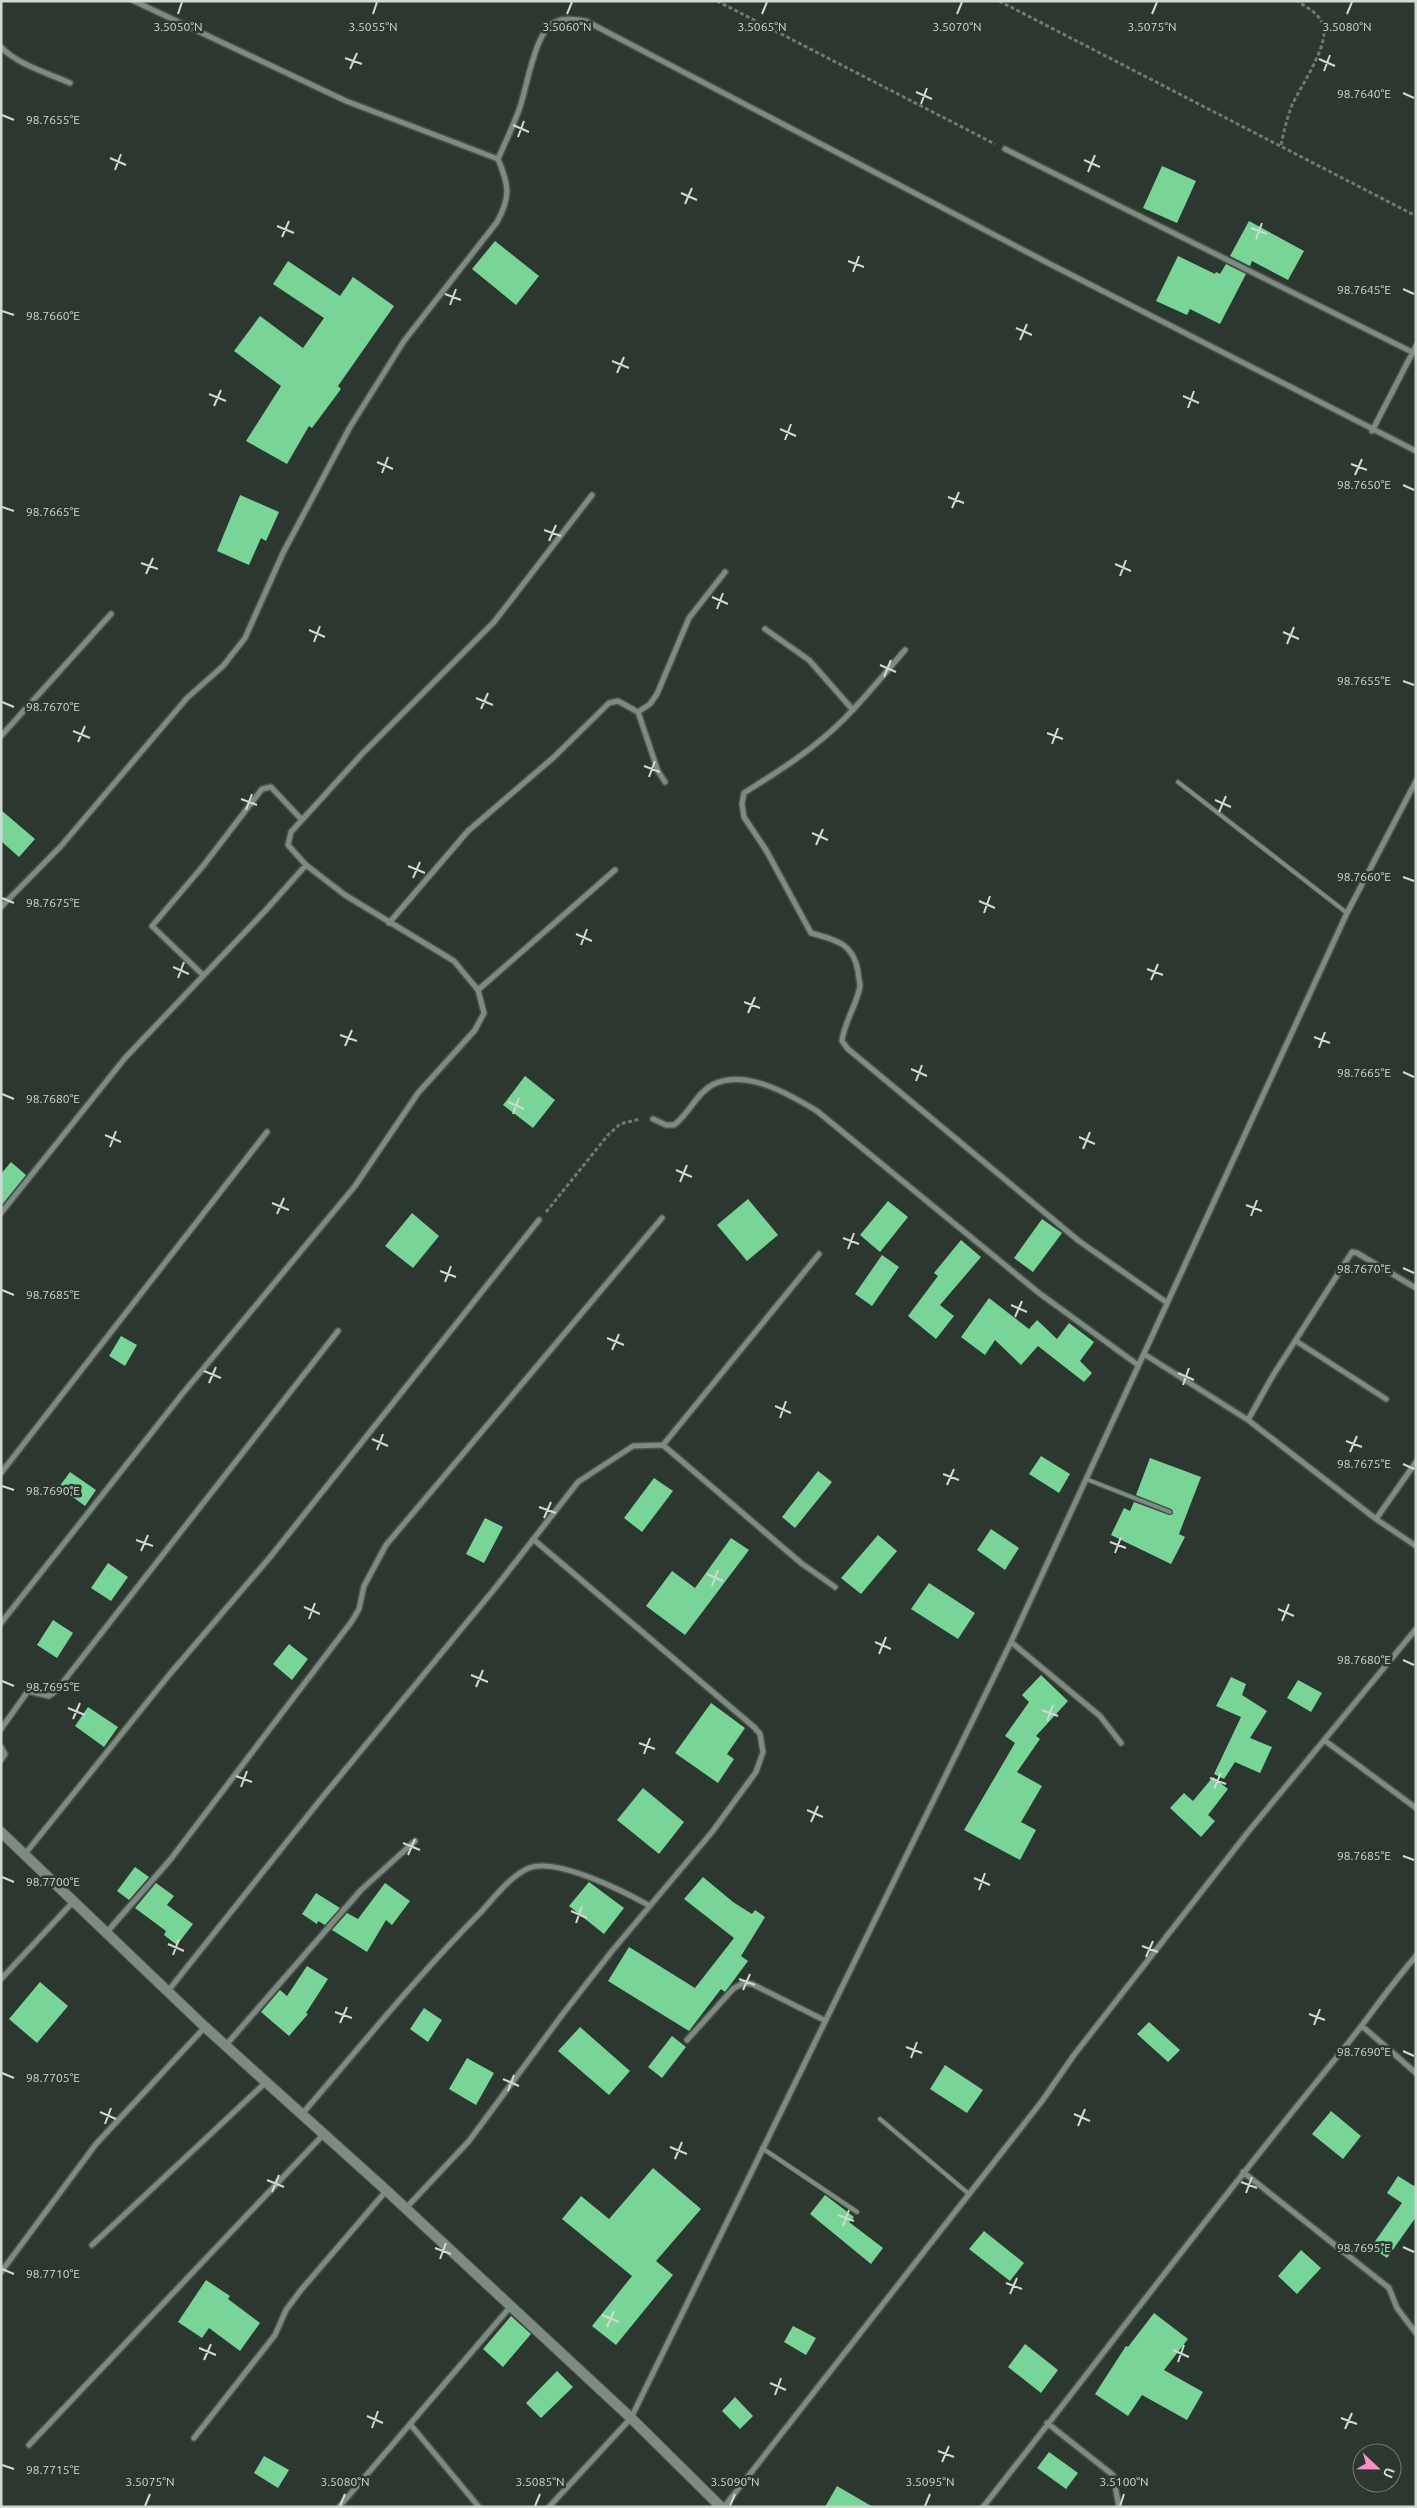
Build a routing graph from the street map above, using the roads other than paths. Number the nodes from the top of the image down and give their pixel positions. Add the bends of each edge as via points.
1 (134, 1) edge
2 (1, 47) edge
3 (70, 83) dead end
4 (1004, 148) road end
5 (498, 159) junction
6 (1416, 346) edge
7 (1412, 352) junction
8 (1372, 430) junction
9 (1416, 451) edge
10 (592, 496) dead end
11 (725, 572) dead end
12 (111, 614) dead end
13 (765, 629) dead end
14 (905, 650) dead end
15 (853, 710) junction
16 (638, 712) junction
17 (1, 736) edge
18 (665, 782) dead end
19 (1178, 782) dead end
20 (1416, 782) edge
21 (302, 820) junction
22 (306, 865) junction
23 (614, 870) dead end
24 (1, 907) edge
25 (1347, 913) junction
26 (389, 923) junction
27 (203, 974) junction
28 (478, 990) junction
29 (653, 1119) road end
30 (267, 1132) dead end
31 (1, 1213) edge
32 (662, 1218) dead end
33 (539, 1220) road end
34 (819, 1254) dead end
35 (1416, 1288) edge
36 (1166, 1302) junction
37 (338, 1331) dead end
38 (1296, 1341) junction
39 (1144, 1354) junction
40 (1138, 1365) junction
41 (1386, 1398) dead end
42 (1248, 1420) junction
43 (663, 1445) junction
44 (1416, 1462) edge
45 (1, 1472) edge
46 (1086, 1479) junction
47 (1170, 1512) dead end
48 (1376, 1519) junction
49 (533, 1539) junction
50 (1416, 1546) edge
51 (835, 1588) dead end
52 (1, 1623) edge
53 (1416, 1629) edge
54 (1011, 1642) junction
55 (1, 1729) edge
56 (1324, 1740) junction
57 (1121, 1743) dead end
58 (1, 1747) edge
59 (1, 1760) edge
60 (1416, 1808) edge
61 (1, 1832) edge
62 (415, 1841) dead end
63 (25, 1854) junction
64 (73, 1902) junction
65 (650, 1906) junction
66 (107, 1932) junction
67 (1416, 1956) edge
68 (1, 1979) edge
69 (168, 1991) junction
70 (824, 2020) junction
71 (1362, 2026) junction
72 (205, 2027) junction
73 (687, 2040) dead end
74 (226, 2045) junction
75 (1416, 2073) edge
76 (266, 2083) junction
77 (302, 2114) junction
78 (880, 2119) dead end
79 (323, 2135) junction
80 (762, 2148) junction
81 (1243, 2172) junction
82 (387, 2191) junction
83 (969, 2194) junction
84 (405, 2209) junction
85 (857, 2212) dead end
86 (92, 2245) dead end
87 (1, 2272) edge
88 (511, 2306) junction
89 (1416, 2333) edge
90 (631, 2418) junction
91 (1047, 2423) junction
92 (410, 2424) junction
93 (194, 2438) dead end
94 (29, 2445) dead end
95 (339, 2507) edge
96 (479, 2507) edge
97 (549, 2507) edge
98 (723, 2507) edge
99 (983, 2507) edge
100 (1119, 2507) edge

1 - 5 street via 346,101
2 - 3 street via 6,53
4 - 7 street
5 - 8 street via 519,111 534,56 545,31 554,22 586,21
5 - 24 street via 506,177 506,207 404,341 350,427 283,553 244,638 223,666 187,698 62,846
6 - 7 street
7 - 8 street
8 - 9 street
10 - 21 street via 494,622
11 - 16 street via 689,618 657,694
12 - 17 street
13 - 15 street via 809,660
14 - 15 street
15 - 36 street via 795,761 744,793 742,804 744,817 766,850 811,934 840,943 853,956 860,986 842,1041 1079,1242
16 - 18 street via 658,771
16 - 26 street via 618,701 609,703 554,757 468,831
19 - 25 lane
20 - 25 street
21 - 22 street via 288,840
21 - 27 street via 271,787 262,789 152,926
22 - 26 street
22 - 27 street
23 - 28 street
25 - 36 street
26 - 28 street via 454,961
27 - 31 street via 125,1058
28 - 52 street via 484,1013 475,1030 418,1093 355,1186 183,1393
29 - 40 street via 674,1125 712,1085 729,1081 751,1081 786,1092 817,1111 1039,1293
30 - 45 street
32 - 66 street via 386,1545 364,1586 359,1609 352,1621 170,1860
33 - 63 street via 271,1556 169,1675
34 - 43 street
35 - 38 street via 1352,1252
36 - 39 street
37 - 55 street via 56,1691 49,1696 28,1691
38 - 41 street
38 - 42 street
39 - 40 street
39 - 42 street
40 - 46 street
42 - 48 street
43 - 49 street via 633,1446 578,1482
43 - 51 street via 801,1563
44 - 48 street
46 - 47 lane
46 - 54 street
48 - 50 street
49 - 65 street via 754,1727 762,1742 764,1752 756,1772 712,1832
49 - 69 street
53 - 56 street
54 - 57 street via 1100,1716
54 - 70 street
56 - 60 street
56 - 83 street via 1248,1832
58 - 59 street via 5,1754
61 - 63 main road
62 - 74 street via 361,1890
63 - 64 main road
64 - 66 main road
64 - 68 street
65 - 77 street via 612,1885 560,1869 529,1868 512,1880 437,1956
65 - 84 street via 562,2015 474,2134
66 - 69 main road
67 - 71 street
69 - 72 main road
70 - 73 street via 744,1983 733,1989
70 - 80 street
71 - 75 street
71 - 81 street
72 - 74 main road
72 - 87 street via 96,2144
74 - 76 main road
76 - 77 main road
76 - 86 street
77 - 79 main road
78 - 83 lane
79 - 82 main road
79 - 94 street
80 - 85 lane
80 - 90 street
81 - 89 street via 1389,2288 1397,2308
81 - 91 street
82 - 84 main road
82 - 93 street via 301,2290 286,2310 275,2336
83 - 98 street
84 - 88 main road
88 - 90 main road
88 - 92 street
90 - 97 street
90 - 98 main road
91 - 99 street
91 - 100 street via 1113,2476
92 - 95 street
92 - 96 street

